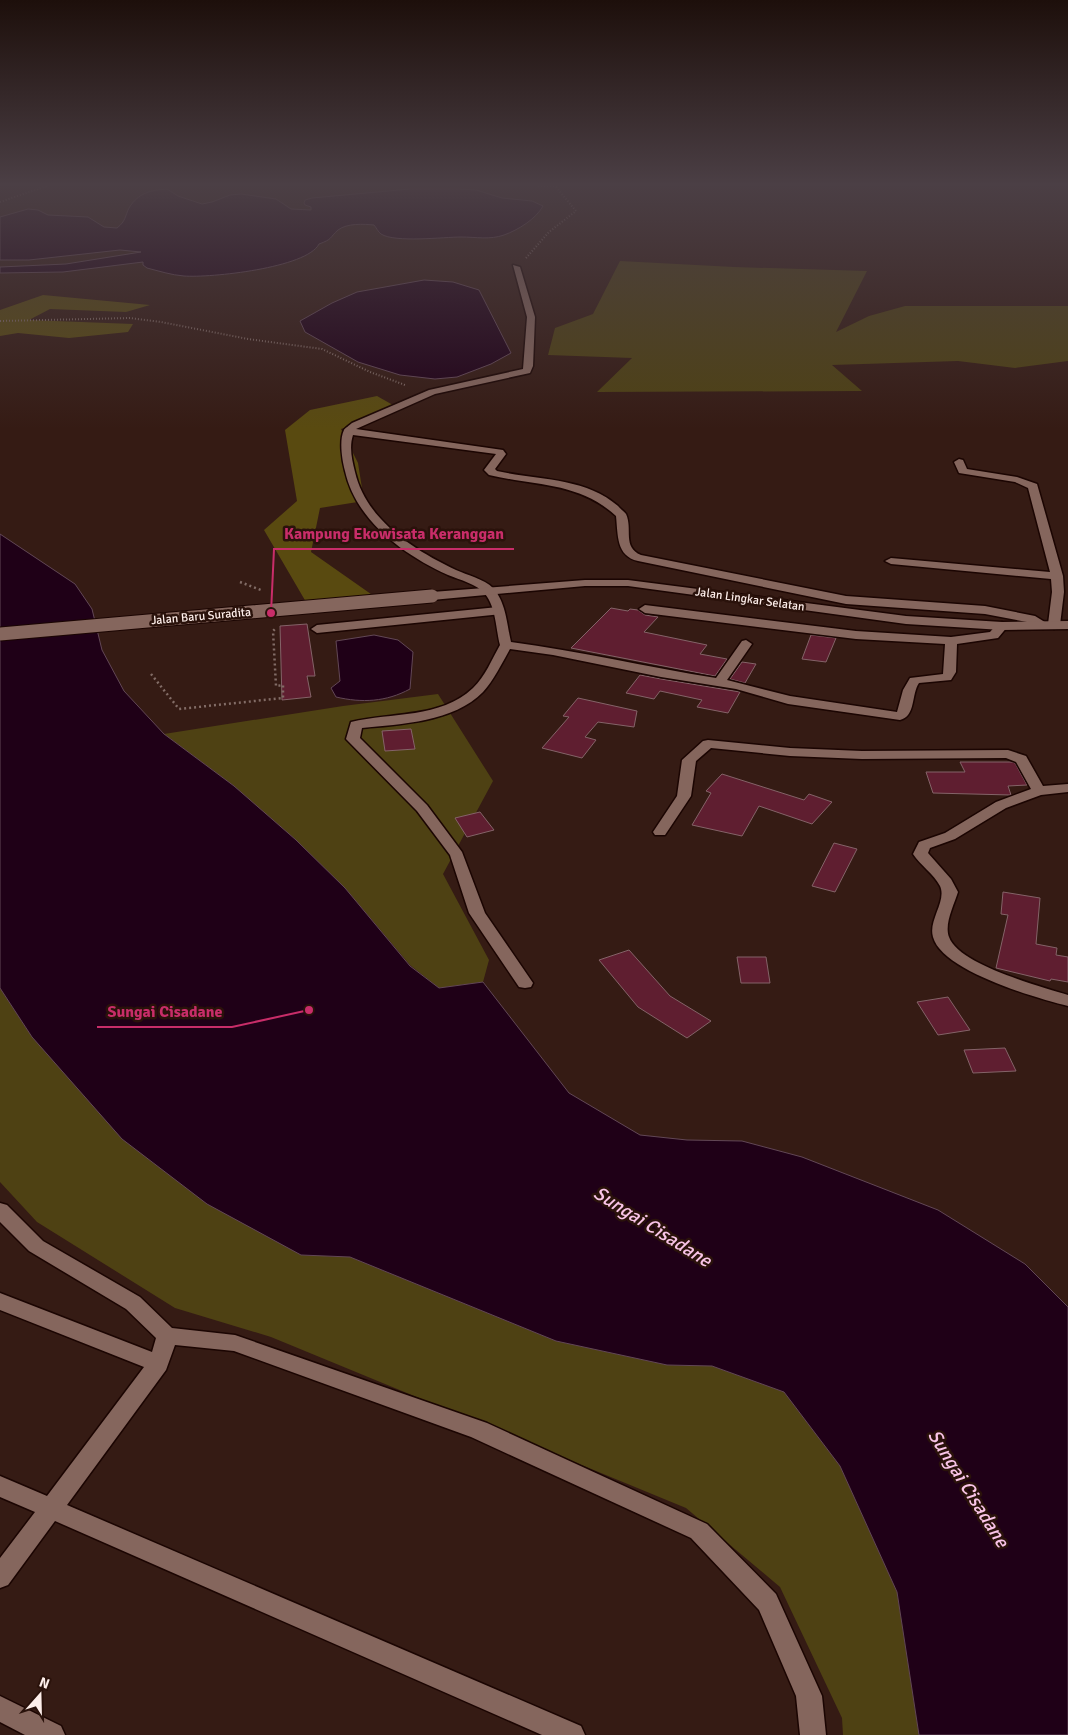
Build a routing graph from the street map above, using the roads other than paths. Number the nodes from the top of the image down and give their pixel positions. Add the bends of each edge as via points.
1 (516, 267) dead end
2 (348, 431) junction
3 (959, 462) dead end
4 (892, 561) dead end
5 (1056, 576) junction
6 (488, 591) junction
7 (432, 596) joint
8 (645, 609) dead end
9 (498, 611) junction
10 (1049, 625) junction
11 (1068, 625) edge
12 (1002, 626) junction
13 (317, 629) dead end
14 (0, 634) edge
15 (951, 641) junction
16 (746, 644) dead end
17 (506, 646) junction
18 (720, 681) junction
19 (1068, 788) edge
20 (1040, 791) junction
21 (660, 832) dead end
22 (524, 983) dead end
23 (1068, 1001) edge
24 (0, 1210) edge
25 (0, 1301) edge
26 (168, 1336) junction
27 (159, 1364) junction
28 (0, 1486) edge
29 (51, 1509) junction
30 (0, 1577) edge
31 (0, 1709) edge
32 (52, 1735) edge
33 (572, 1735) edge
34 (813, 1735) edge

1 - 2 street via 531,317 527,371 432,392 366,418
2 - 6 street via 345,441 349,473 354,489 368,512 388,532 416,552
2 - 10 street via 499,452 501,454 489,470 493,473 592,492 620,514 623,542 633,557 846,600 986,610
3 - 5 street via 963,471 972,474 1027,482 1032,486
4 - 5 street
5 - 10 street via 1058,592
6 - 7 street, Jalan Lingkar Selatan
6 - 9 street
6 - 12 street, Jalan Lingkar Selatan via 585,583 628,584 906,620
7 - 14 street, Jalan Baru Suradita, bridge
8 - 15 street via 856,635
9 - 13 street
9 - 17 street
10 - 11 street, Jalan Lingkar Selatan
10 - 12 street, Jalan Lingkar Selatan
12 - 15 street via 987,637
15 - 18 street via 947,677 916,679 910,683 904,713 900,716 777,698 751,687
16 - 18 street
17 - 18 street via 553,651 661,673
17 - 22 street via 478,690 454,706 422,717 356,725 353,739 422,808 457,855 477,913
19 - 20 street
20 - 21 street via 1021,759 1008,754 862,755 708,744 690,760 684,796
20 - 23 street via 1001,805 950,836 924,845 920,854 946,882 950,892 940,926 941,938 954,955 980,971
24 - 26 street via 36,1246 134,1303
25 - 27 street
26 - 27 street
26 - 34 street via 235,1343 479,1430 698,1531 768,1602 809,1696
27 - 29 street
28 - 29 street
29 - 30 street
29 - 33 street
31 - 32 street

